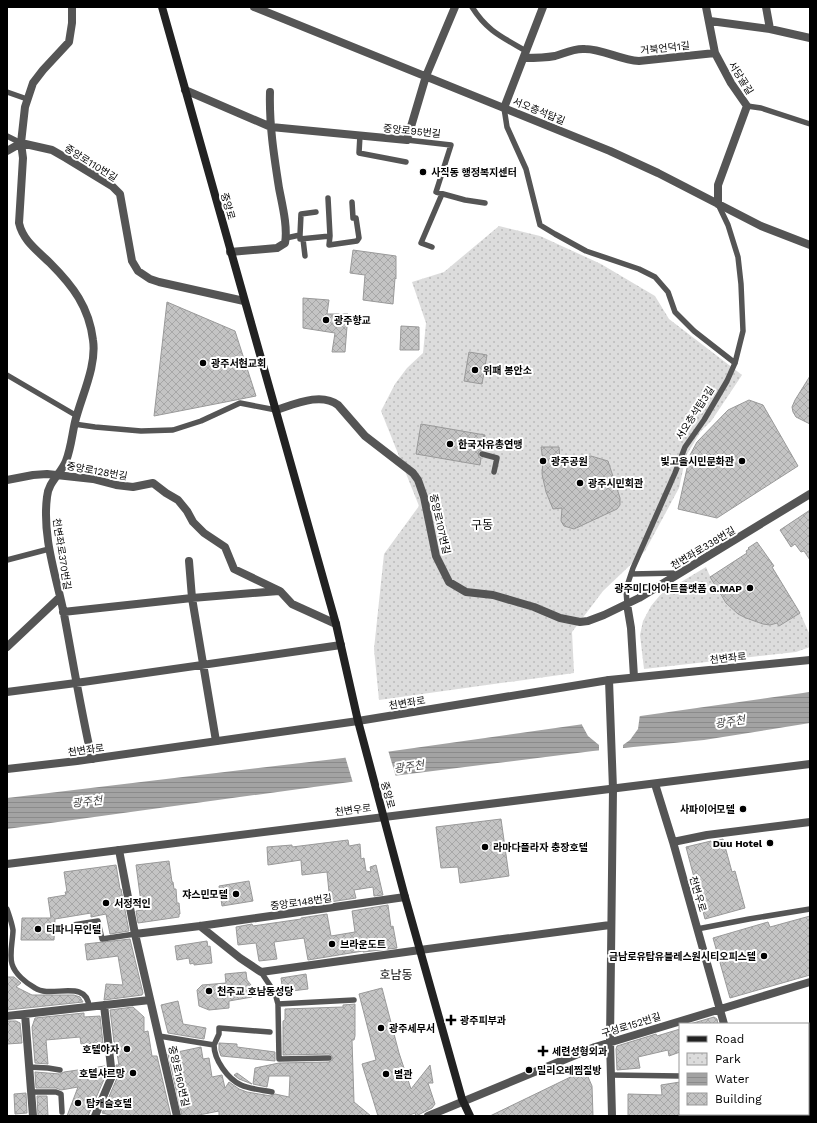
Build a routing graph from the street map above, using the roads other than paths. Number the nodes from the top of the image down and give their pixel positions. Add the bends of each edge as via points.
1 (72, 7) edge
2 (162, 7) edge
3 (254, 7) edge
4 (455, 7) edge
5 (472, 7) edge
6 (543, 7) edge
7 (706, 7) edge
8 (766, 7) edge
9 (710, 21) junction
10 (770, 29) junction
11 (810, 38) edge
12 (715, 53) junction
13 (525, 55) junction
14 (426, 76) junction
15 (185, 90) junction
16 (7, 92) edge
17 (270, 92) dead end
18 (27, 99) junction
19 (747, 106) junction
20 (504, 108) junction
21 (810, 124) edge
22 (271, 127) junction
23 (360, 135) junction
24 (7, 136) edge
25 (407, 140) junction
26 (22, 143) junction
27 (7, 151) edge
28 (406, 162) dead end
29 (442, 194) junction
30 (328, 198) dead end
31 (352, 202) dead end
32 (485, 203) dead end
33 (718, 204) junction
34 (316, 212) dead end
35 (330, 236) junction
36 (302, 237) junction
37 (285, 240) junction
38 (810, 246) edge
39 (432, 247) dead end
40 (230, 252) junction
41 (306, 256) dead end
42 (244, 301) junction
43 (736, 363) junction
44 (7, 375) edge
45 (276, 410) junction
46 (77, 416) junction
47 (74, 424) junction
48 (482, 454) dead end
49 (494, 472) dead end
50 (57, 474) junction
51 (7, 480) edge
52 (810, 494) edge
53 (49, 549) junction
54 (7, 560) edge
55 (188, 562) dead end
56 (682, 573) junction
57 (631, 574) junction
58 (280, 591) junction
59 (59, 598) junction
60 (192, 598) junction
61 (627, 604) junction
62 (63, 612) junction
63 (604, 615) joint
64 (336, 624) junction
65 (341, 645) junction
66 (7, 647) edge
67 (810, 660) edge
68 (204, 664) junction
69 (634, 677) junction
70 (609, 680) junction
71 (76, 683) junction
72 (7, 692) edge
73 (358, 721) junction
74 (216, 741) junction
75 (92, 759) junction
76 (810, 764) edge
77 (7, 769) edge
78 (655, 784) junction
79 (613, 789) junction
80 (383, 816) junction
81 (810, 822) edge
82 (673, 842) junction
83 (119, 850) junction
84 (7, 864) edge
85 (405, 897) junction
86 (7, 909) edge
87 (810, 909) edge
88 (73, 925) dead end
89 (610, 925) junction
90 (200, 926) junction
91 (697, 929) junction
92 (135, 934) junction
93 (420, 950) junction
94 (261, 972) junction
95 (810, 982) edge
96 (150, 1000) junction
97 (354, 1000) dead end
98 (278, 1004) junction
99 (104, 1005) junction
100 (89, 1007) junction
101 (719, 1009) junction
102 (25, 1014) junction
103 (7, 1016) edge
104 (724, 1023) edge
105 (270, 1032) dead end
106 (159, 1036) junction
107 (610, 1041) junction
108 (214, 1045) junction
109 (329, 1058) dead end
110 (29, 1068) junction
111 (60, 1070) dead end
112 (611, 1075) junction
113 (679, 1076) edge
114 (31, 1092) junction
115 (272, 1092) dead end
116 (463, 1101) junction
117 (62, 1112) dead end
118 (33, 1116) edge
119 (95, 1116) edge
120 (177, 1116) edge
121 (428, 1116) edge
122 (470, 1116) edge
123 (612, 1116) edge

1 - 18 street, 천변좌로370번길 via 69,42 33,83
2 - 15 main road, 중앙로
3 - 14 street, 서오층석탑길
4 - 14 street
5 - 13 lane via 485,25
6 - 13 street
7 - 9 street, 서당골길
8 - 10 street
9 - 10 street
9 - 12 street, 서당골길
10 - 11 street
12 - 13 street, 거북언덕1길 via 639,61 584,48 541,58
12 - 19 street, 서당골길 via 730,82
13 - 20 street
14 - 20 street, 서오층석탑길
14 - 25 street
15 - 22 street, 중앙로95번길
15 - 40 main road, 중앙로
16 - 18 lane
17 - 22 street
18 - 26 street, 천변좌로370번길 via 24,107
19 - 21 lane
19 - 33 street, 서당골길 via 718,185
20 - 33 street, 서오층석탑길 via 642,165
20 - 43 lane via 507,127 526,169 540,224 586,251 655,276 668,292 674,312
22 - 23 street, 중앙로95번길
22 - 37 street
23 - 25 street, 중앙로95번길
23 - 28 lane via 359,153
24 - 26 lane
25 - 29 lane, 중앙로95번길 via 451,145 436,192
26 - 27 street
26 - 42 street, 중앙로110번길 via 52,150 112,186 120,194 132,261 138,271 159,282
26 - 46 street, 천변좌로370번길 via 19,223 21,231 26,240 73,288 88,316 92,330 94,351
29 - 32 lane
29 - 39 lane via 421,243
30 - 35 lane
31 - 35 lane via 353,218 356,218 359,238 357,241 330,245
33 - 38 street, 서오층석탑길 via 761,226
33 - 43 lane, 서오층석탑3길 via 730,232 740,268 743,331
34 - 36 lane via 300,214
35 - 36 lane
36 - 37 lane
36 - 41 lane
37 - 40 street via 277,248
40 - 42 main road, 중앙로
42 - 45 main road, 중앙로
43 - 57 lane, 서오층석탑3길 via 704,420 685,446
44 - 46 lane
45 - 47 lane via 240,403 201,421 173,430 142,431
45 - 63 street, 중앙로107번길 via 316,399 334,402 365,436 413,473 424,497 436,556 449,582 459,589 493,595 580,622
45 - 64 main road, 중앙로
46 - 47 street, 천변좌로370번길
47 - 50 street, 천변좌로370번길 via 67,460
48 - 49 lane via 496,458
50 - 51 street, 중앙로128번길
50 - 53 street, 천변좌로370번길 via 47,495
50 - 58 street, 중앙로128번길 via 133,487 153,483 178,500 204,533 225,547 234,569
52 - 56 street, 천변좌로338번길
53 - 54 lane
53 - 59 street, 천변좌로370번길
55 - 60 street
56 - 57 lane
56 - 61 street, 천변좌로338번길
57 - 61 lane, 서오층석탑3길 via 626,590
58 - 60 street
58 - 64 street, 중앙로128번길 via 292,604
59 - 62 street, 천변좌로370번길
59 - 66 street, 천변좌로370번길
60 - 62 street
60 - 68 street
61 - 63 street, 천변좌로338번길
61 - 69 street, 서오층석탑3길
62 - 71 street, 천변좌로370번길
64 - 65 main road, 중앙로
65 - 68 street
65 - 73 main road, 중앙로
67 - 69 street, 천변좌로
68 - 71 street
68 - 74 street
69 - 70 street, 천변좌로
70 - 73 street, 천변좌로
70 - 79 street
71 - 72 street
71 - 75 street, 천변좌로370번길
73 - 74 street, 천변좌로
73 - 80 main road, 중앙로
74 - 75 street, 천변좌로
75 - 77 street, 천변좌로
76 - 78 street, 천변우로
78 - 79 street, 천변우로
78 - 82 street, 천변우로
79 - 80 street, 천변우로
79 - 89 street
80 - 83 street, 천변우로
80 - 85 main road, 중앙로
81 - 82 street via 707,835
82 - 91 street, 천변우로
83 - 84 street, 천변우로
83 - 92 street
85 - 90 street, 중앙로148번길
85 - 93 main road, 중앙로
86 - 100 lane via 13,928 11,963 16,972 41,991 72,990 86,996 89,999
87 - 91 lane
88 - 92 lane via 98,921 102,939
89 - 93 street
89 - 107 street
90 - 92 street, 중앙로148번길
90 - 94 street
91 - 101 street, 천변우로
92 - 96 street
93 - 94 street
93 - 116 main road, 중앙로
94 - 98 lane via 275,993
95 - 101 street, 구성로152번길
96 - 99 street
96 - 106 street
97 - 98 lane
98 - 109 lane via 279,1059
99 - 100 street
99 - 119 street via 112,1076
100 - 102 street
101 - 104 street, 천변우로
101 - 107 street, 구성로152번길
102 - 103 street
102 - 110 street
105 - 108 lane via 219,1028
106 - 108 lane, 중앙로160번길
106 - 120 street, 중앙로160번길
107 - 112 street
107 - 116 street, 구성로152번길
108 - 115 lane via 218,1061 235,1082 242,1086
110 - 111 lane
110 - 114 street
112 - 113 lane
112 - 123 street
114 - 117 lane via 61,1094
114 - 118 street
116 - 121 street
116 - 122 main road, 중앙로

